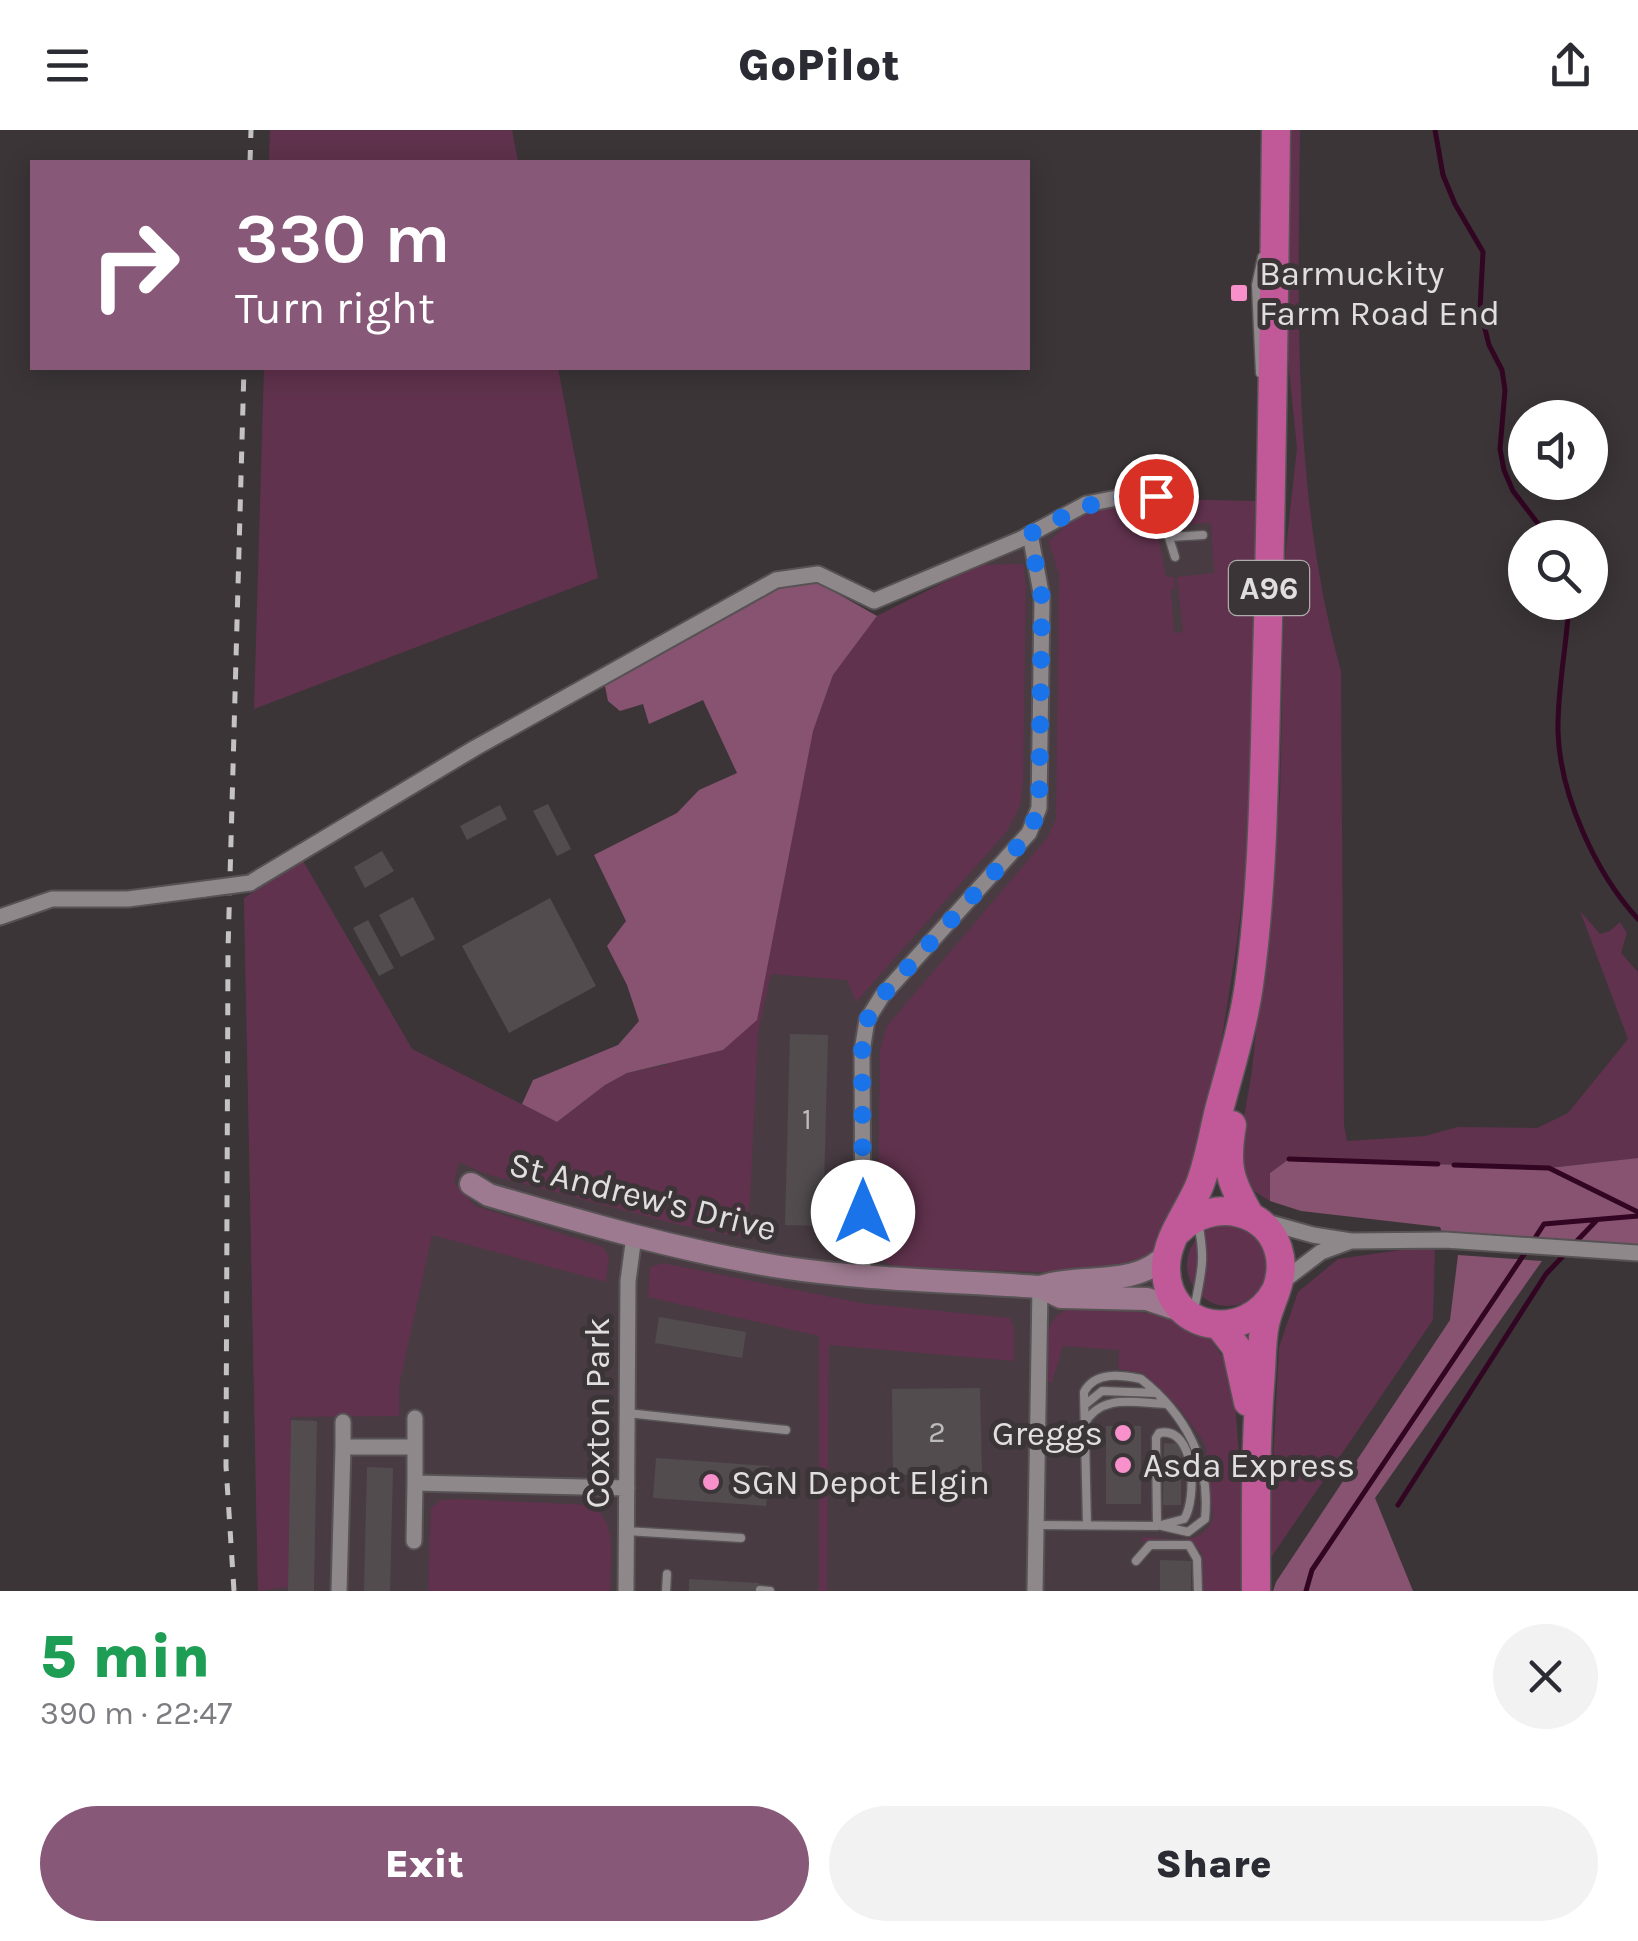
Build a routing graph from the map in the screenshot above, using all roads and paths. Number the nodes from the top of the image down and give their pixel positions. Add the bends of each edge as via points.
1 (1276, 130) edge
2 (1159, 496) joint
3 (1030, 534) junction
4 (1202, 535) dead end
5 (1169, 537) junction
6 (1175, 557) dead end
7 (0, 917) edge
8 (1237, 1044) junction
9 (470, 1184) dead end
10 (1252, 1218) junction
11 (1184, 1225) junction
12 (634, 1236) junction
13 (1351, 1241) junction
14 (1638, 1253) edge
15 (863, 1276) junction
16 (1040, 1287) junction
17 (1278, 1287) junction
18 (1199, 1318) junction
19 (1156, 1393) junction
20 (1167, 1404) junction
21 (1084, 1408) junction
22 (627, 1413) junction
23 (414, 1418) dead end
24 (343, 1422) dead end
25 (1084, 1424) junction
26 (786, 1430) dead end
27 (343, 1447) junction
28 (415, 1447) junction
29 (1255, 1448) junction
30 (415, 1483) junction
31 (627, 1488) junction
32 (1035, 1525) junction
33 (1086, 1526) junction
34 (1160, 1526) junction
35 (626, 1530) junction
36 (740, 1538) dead end
37 (414, 1541) dead end
38 (1136, 1561) dead end
39 (667, 1574) dead end
40 (760, 1590) edge
41 (339, 1591) edge
42 (626, 1591) edge
43 (666, 1591) edge
44 (770, 1591) edge
45 (1035, 1591) edge
46 (1198, 1591) edge
47 (1256, 1591) edge

1 - 8 highway, A96 via 1263,809 1249,986
2 - 3 street via 1086,504
2 - 5 lane
3 - 7 street, bridge via 874,602 818,574 776,580 458,757 250,883 128,899 52,900
3 - 15 street via 1042,598 1039,808 1029,834 867,1020
4 - 5 lane
5 - 6 lane
8 - 10 highway, A96 via 1226,1160 1232,1187
8 - 11 highway, A96
9 - 12 street, St Andrew's Drive
10 - 11 highway via 1223,1210
10 - 13 street
10 - 17 highway, A96 via 1277,1248
11 - 16 street, St Andrew's Drive via 1157,1265 1132,1276
11 - 18 lane via 1204,1246
11 - 18 highway, A96 via 1166,1272 1170,1290
12 - 15 street, St Andrew's Drive via 780,1267
12 - 22 street, Coxton Park
13 - 14 street
13 - 17 street via 1320,1252
15 - 16 street, St Andrew's Drive
16 - 18 street, St Andrew's Drive via 1061,1297 1147,1299
16 - 32 street
17 - 18 highway via 1267,1306 1236,1324
17 - 29 highway, A96 via 1265,1324
18 - 29 highway, A96 via 1236,1347
19 - 20 lane
19 - 21 lane via 1102,1392
19 - 21 lane via 1137,1377 1106,1376 1086,1388
20 - 25 lane via 1105,1403
20 - 34 lane via 1195,1442 1206,1514 1188,1532
21 - 25 lane
22 - 26 lane
22 - 31 street, Coxton Park
23 - 28 street
24 - 27 street
25 - 33 lane
27 - 28 street
27 - 41 street
28 - 30 street
29 - 47 highway, A96
30 - 31 street
30 - 37 street
31 - 35 street, Coxton Park
32 - 33 lane
32 - 45 street
33 - 34 lane
34 - 34 lane via 1184,1519 1190,1506 1188,1452 1168,1432 1156,1438
35 - 36 lane
35 - 42 street, Coxton Park
38 - 46 lane via 1150,1546 1189,1545 1197,1559
39 - 43 lane
40 - 44 lane

